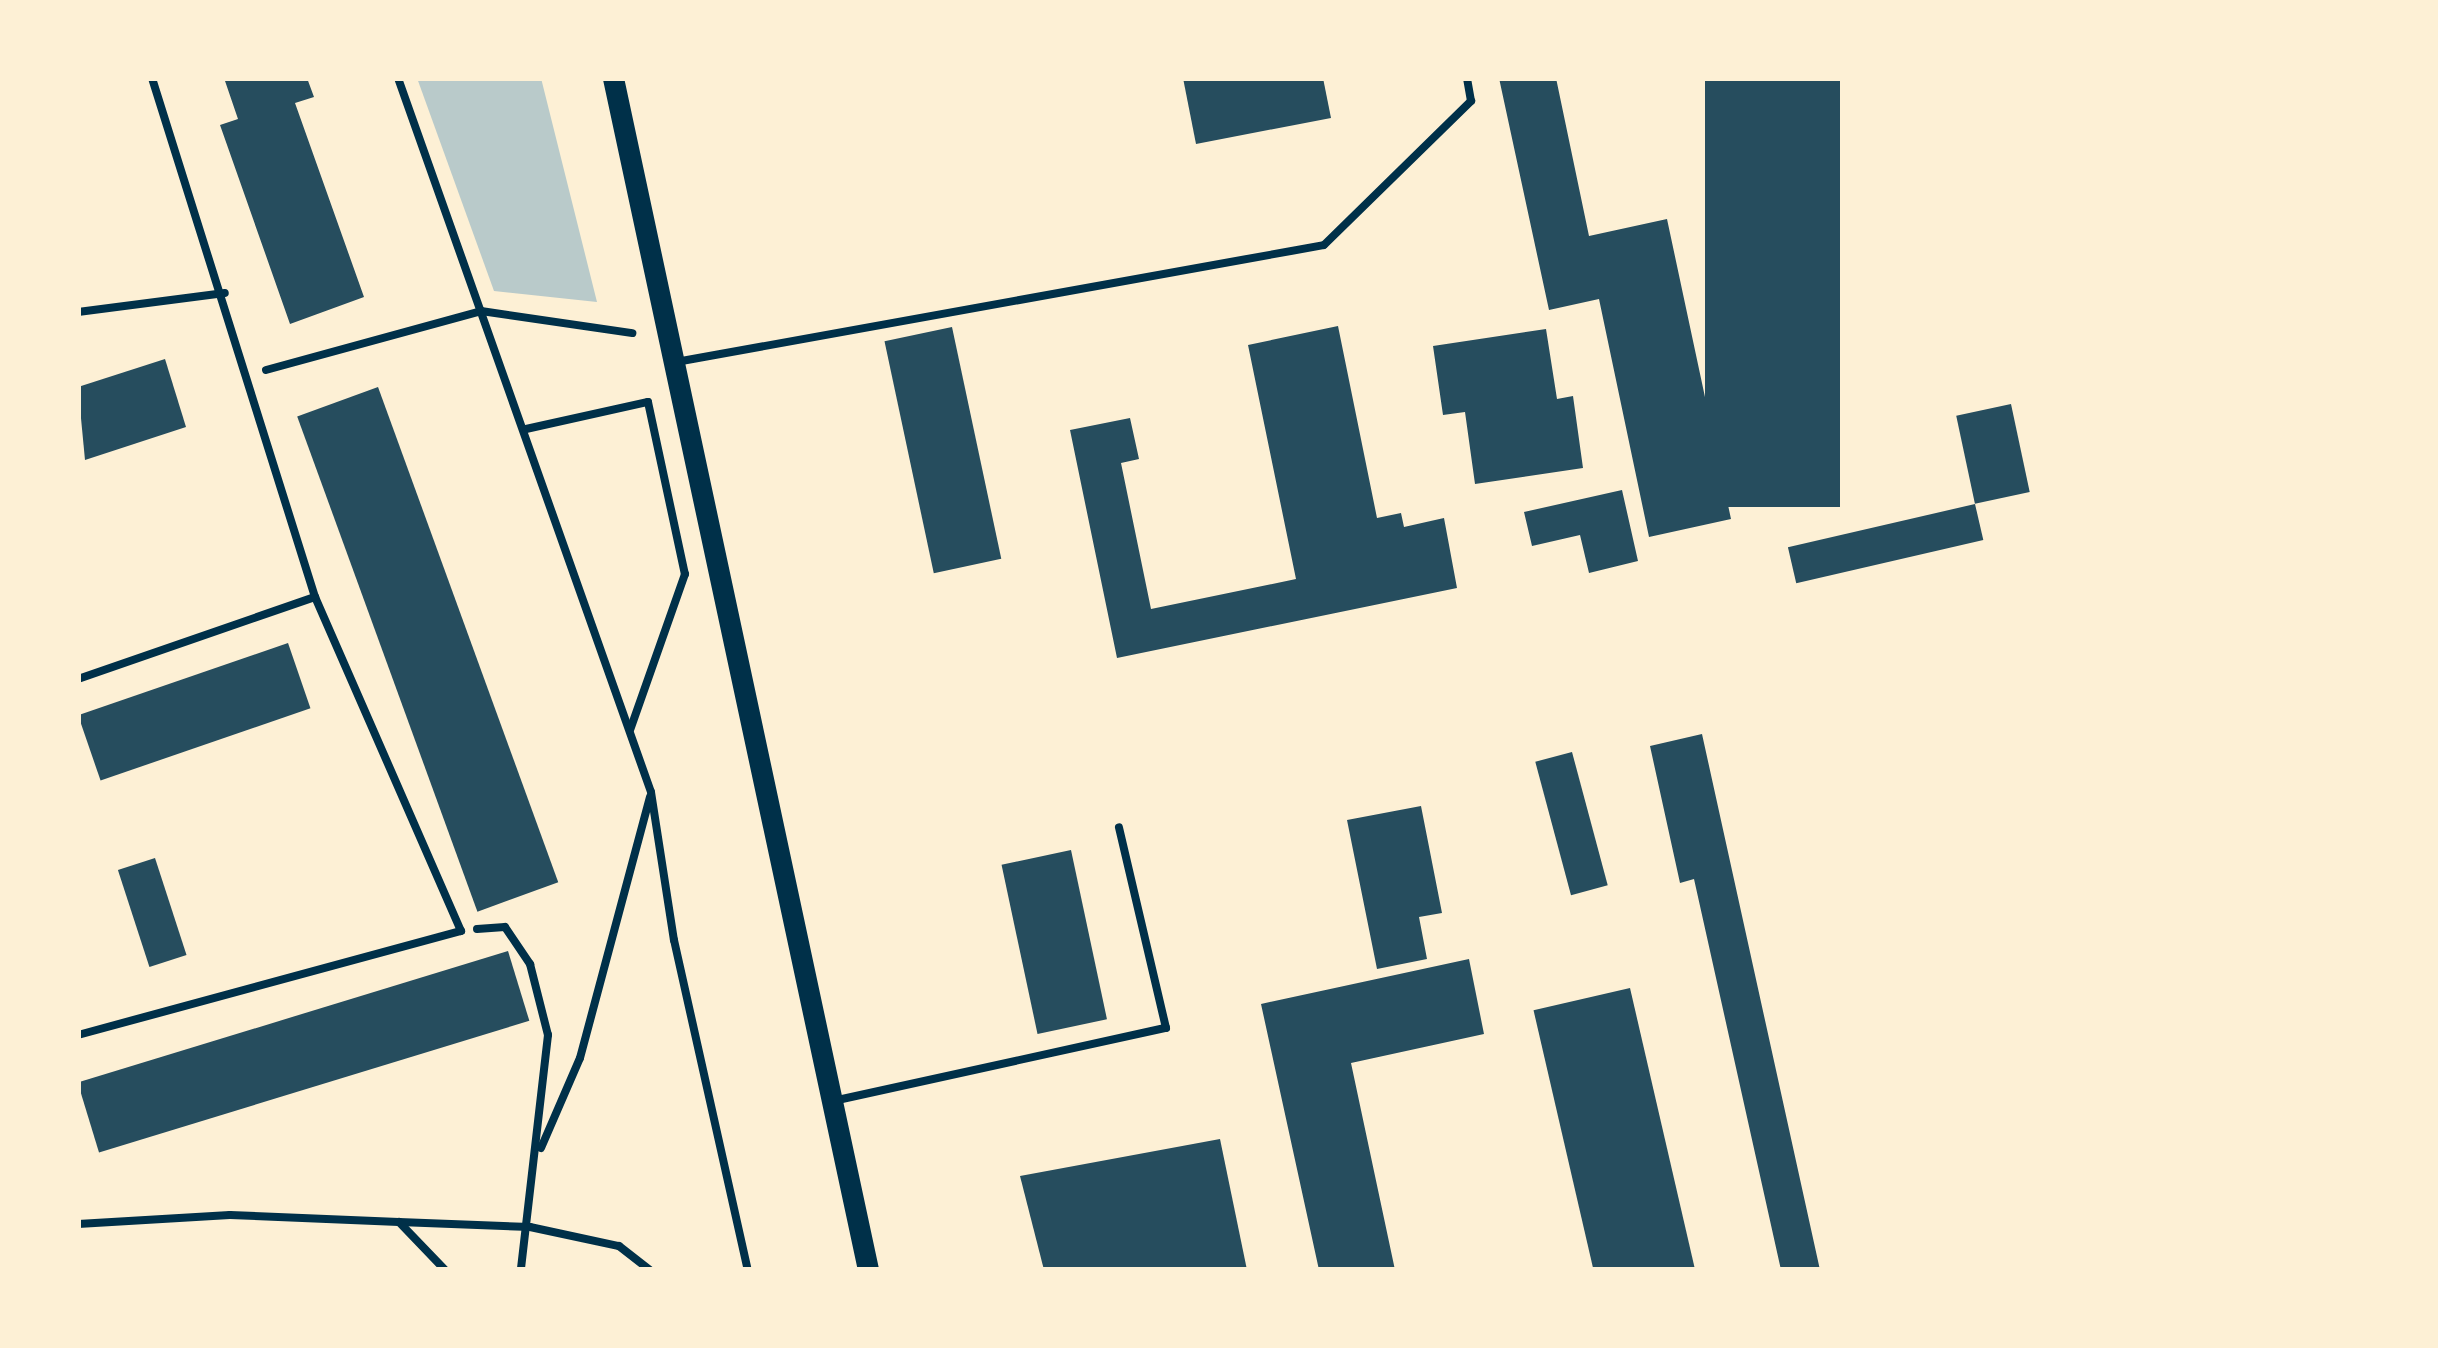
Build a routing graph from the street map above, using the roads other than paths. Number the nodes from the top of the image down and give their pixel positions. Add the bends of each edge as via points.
1 (152, 78) edge
2 (613, 78) edge
3 (1467, 78) edge
4 (225, 293) junction
5 (78, 312) edge
6 (669, 364) junction
7 (315, 597) junction
8 (78, 679) edge
9 (1119, 827) dead end
10 (78, 1035) edge
11 (831, 1101) junction
12 (868, 1270) edge

1 - 4 lane
2 - 6 street
3 - 6 lane via 1471,101 1324,245
4 - 5 lane
4 - 7 lane
6 - 11 street
7 - 8 lane
7 - 10 lane via 461,931
9 - 11 lane via 1166,1028
11 - 12 street

